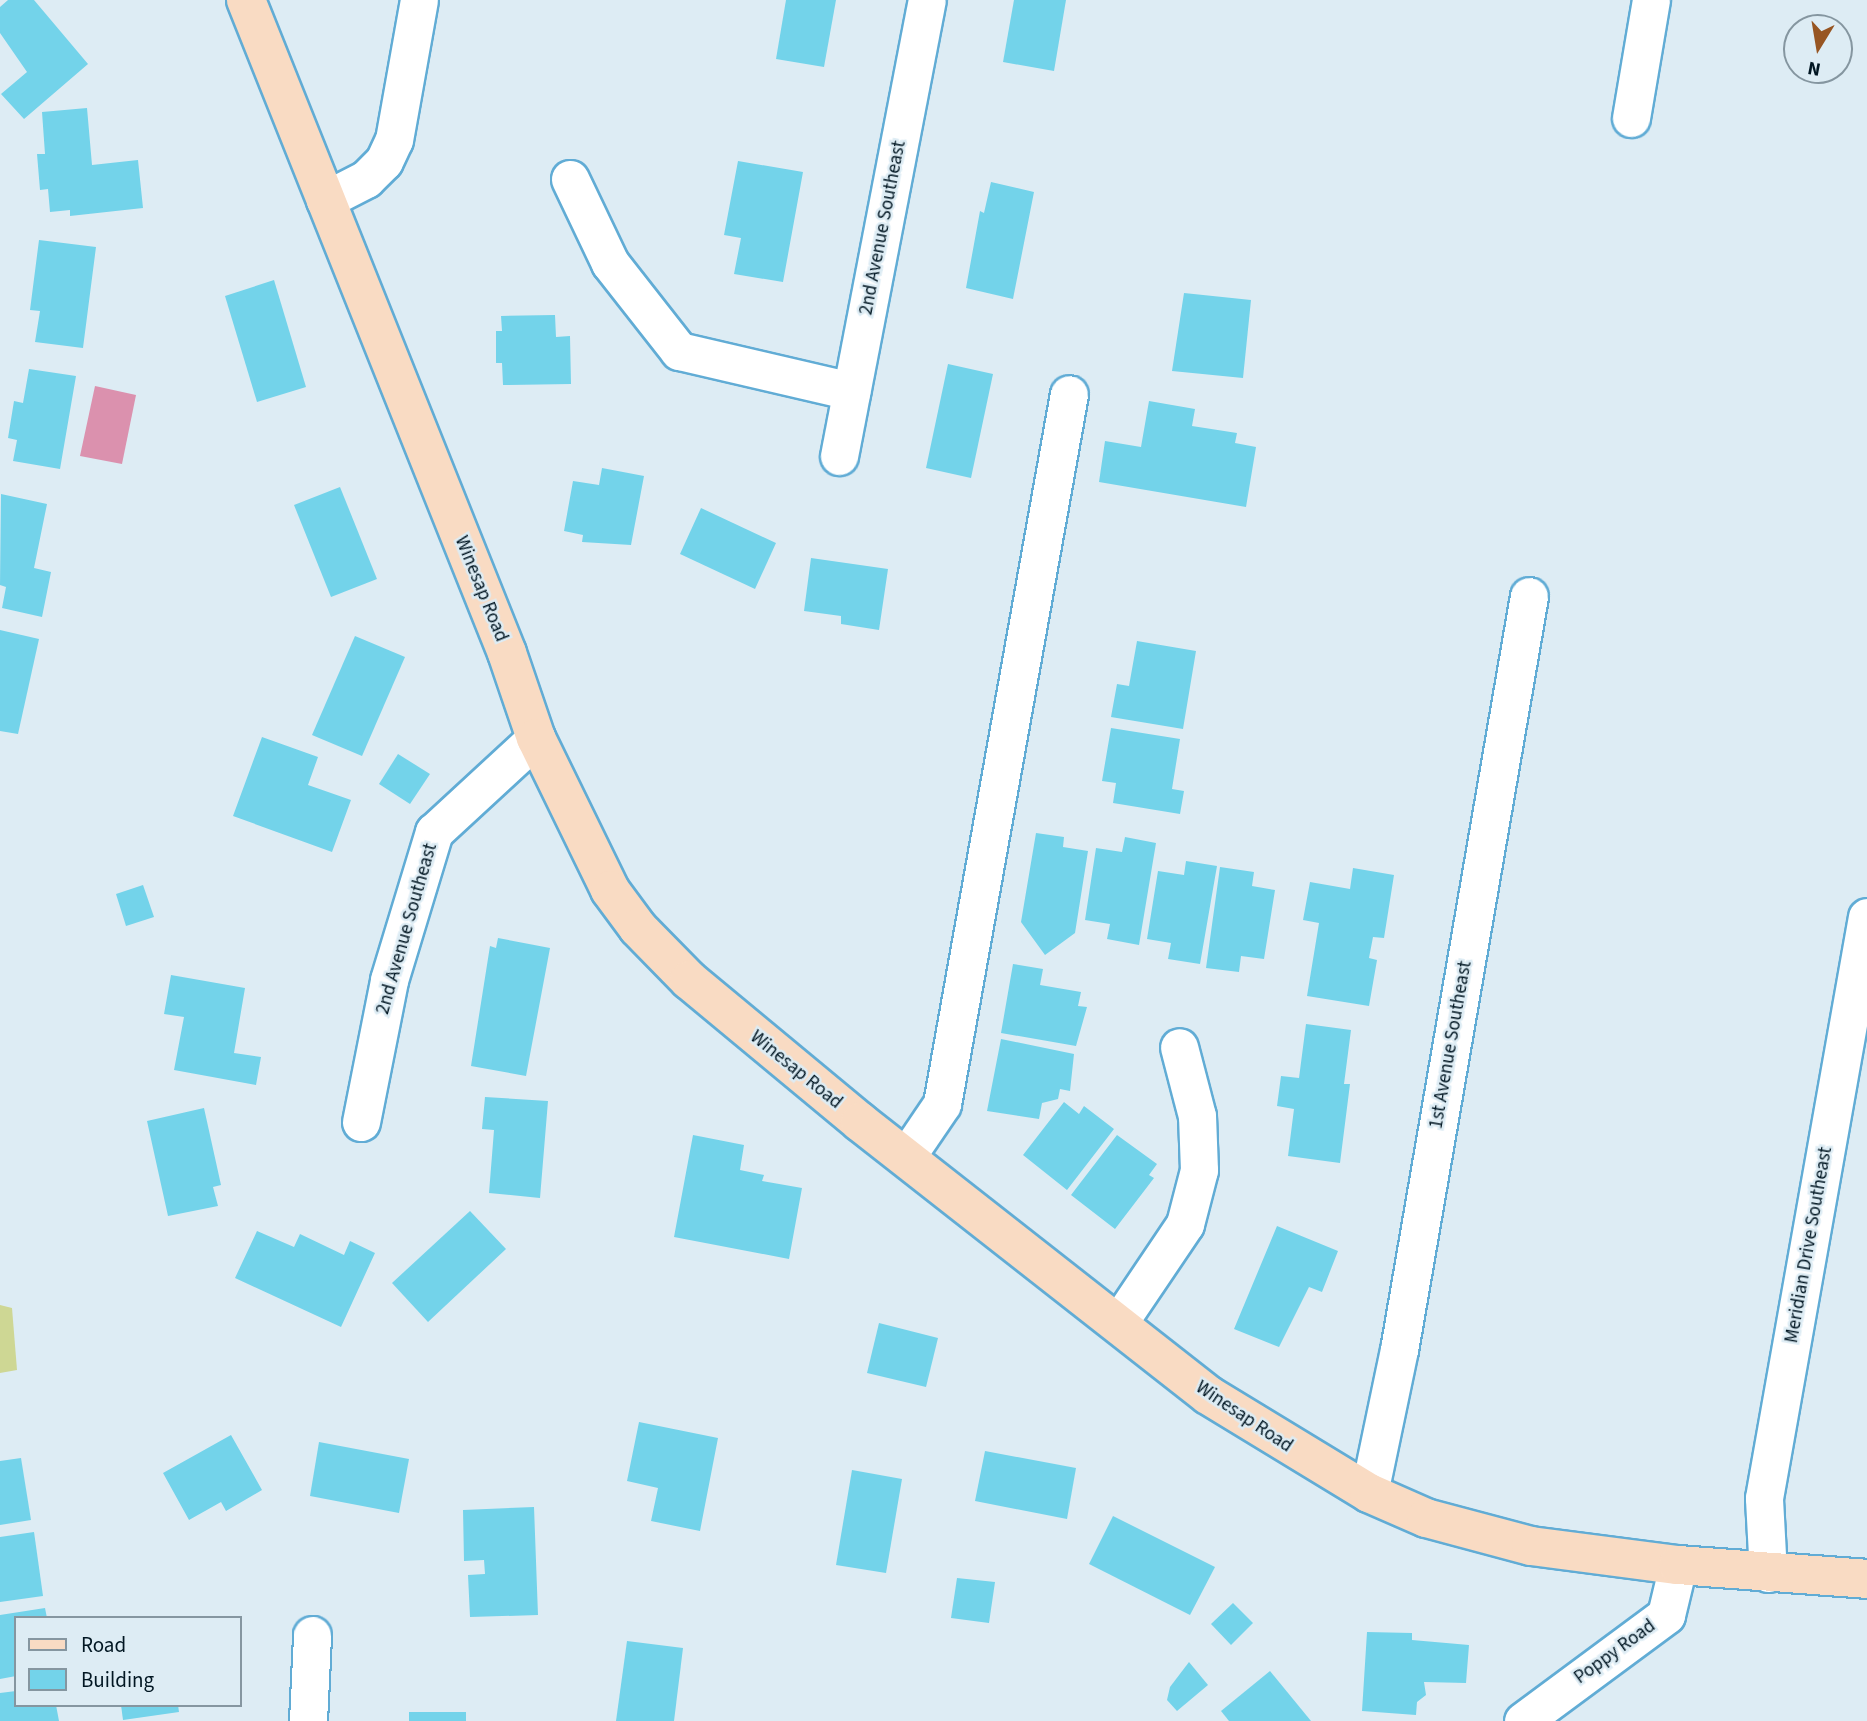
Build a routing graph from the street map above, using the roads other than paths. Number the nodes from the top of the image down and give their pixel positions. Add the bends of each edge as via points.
1 (246, 0) edge
2 (419, 0) edge
3 (927, 0) edge
4 (1651, 0) edge
5 (1631, 118) dead end
6 (570, 178) dead end
7 (325, 201) junction
8 (851, 391) junction
9 (1069, 394) dead end
10 (839, 456) dead end
11 (1529, 596) dead end
12 (536, 738) junction
13 (1867, 918) edge
14 (1179, 1046) dead end
15 (361, 1122) dead end
16 (906, 1157) junction
17 (1119, 1322) junction
18 (1369, 1493) junction
19 (1678, 1565) junction
20 (1768, 1573) junction
21 (1867, 1579) edge
22 (312, 1635) dead end
23 (308, 1721) edge
24 (1523, 1721) edge

1 - 7 street, Winesap Road
2 - 7 street via 394,140 384,161 366,179
3 - 8 street, 2nd Avenue Southeast
4 - 5 street
6 - 8 street via 610,263 679,351
7 - 12 street, Winesap Road
8 - 10 street, 2nd Avenue Southeast
9 - 16 street via 942,1104
11 - 18 street, 1st Avenue Southeast via 1401,1336
12 - 15 street, 2nd Avenue Southeast via 434,832 389,980
12 - 16 street, Winesap Road via 610,890 638,928 689,980
13 - 20 street, Meridian Drive Southeast via 1764,1498
14 - 17 street via 1197,1116 1199,1170 1185,1224
16 - 17 street, Winesap Road
17 - 18 street, Winesap Road via 1208,1395
18 - 19 street, Winesap Road via 1426,1518 1531,1545
19 - 20 street, Winesap Road
19 - 24 street, Poppy Road via 1666,1615
20 - 21 street, Winesap Road
22 - 23 street

